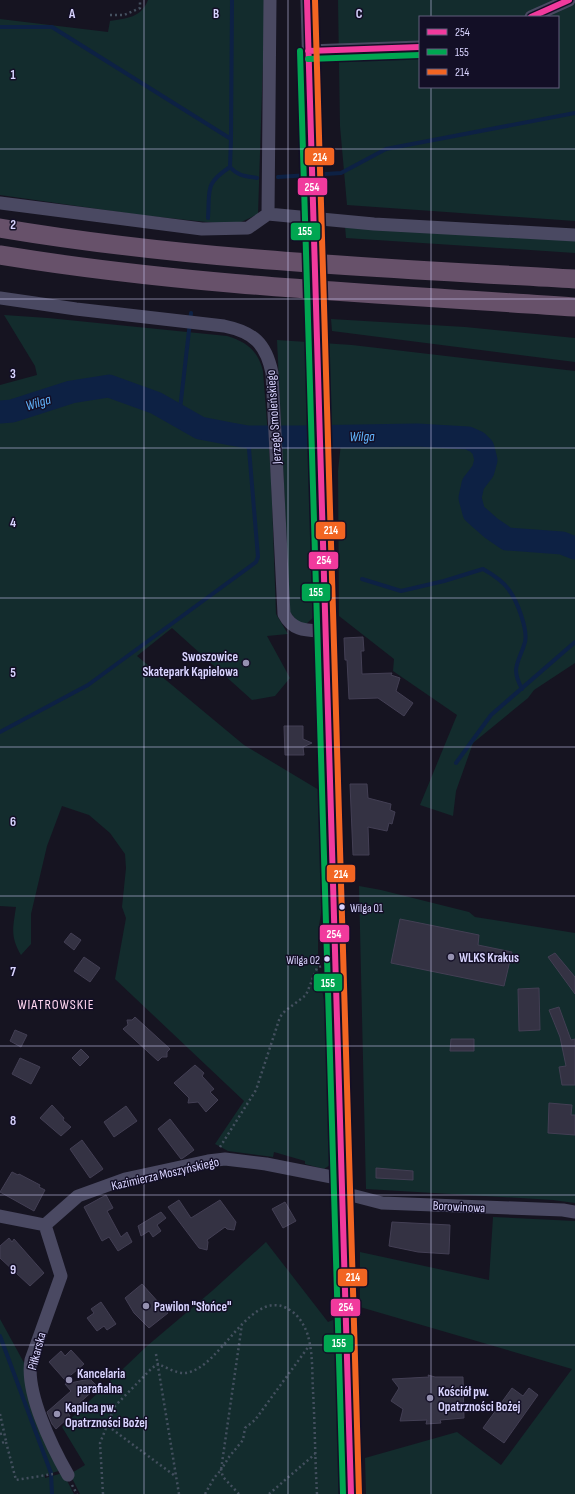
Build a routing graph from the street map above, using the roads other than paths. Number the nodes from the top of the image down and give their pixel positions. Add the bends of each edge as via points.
1 (270, 0) edge
2 (307, 0) edge
3 (569, 0) edge
4 (533, 16) edge
5 (419, 47) edge
6 (308, 51) junction
7 (0, 203) edge
8 (268, 214) junction
9 (0, 228) edge
10 (575, 234) edge
11 (0, 255) edge
12 (575, 279) edge
13 (0, 298) edge
14 (575, 307) edge
15 (325, 631) junction
16 (342, 1179) junction
17 (343, 1196) junction
18 (575, 1212) edge
19 (0, 1216) edge
20 (45, 1225) junction
21 (62, 1475) road end
22 (351, 1494) edge

1 - 8 street
2 - 6 street
3 - 4 street
5 - 6 street
6 - 15 street, bridge
7 - 8 street via 202,229 248,228
8 - 10 street via 374,224
9 - 12 highway via 172,252 312,264
11 - 14 highway via 155,276
13 - 15 street, Jerzego Smoleńskiego via 76,310 238,329 251,335 258,342 269,360 272,373 284,614 295,628
15 - 16 street
16 - 17 street
16 - 20 street, Kazimierza Moszyńskiego via 266,1164 225,1159 208,1161 124,1179 78,1196
17 - 18 street, Borowinowa via 382,1203
17 - 22 street
19 - 20 street
20 - 21 street, Piłkarska via 61,1276 29,1370 30,1383

